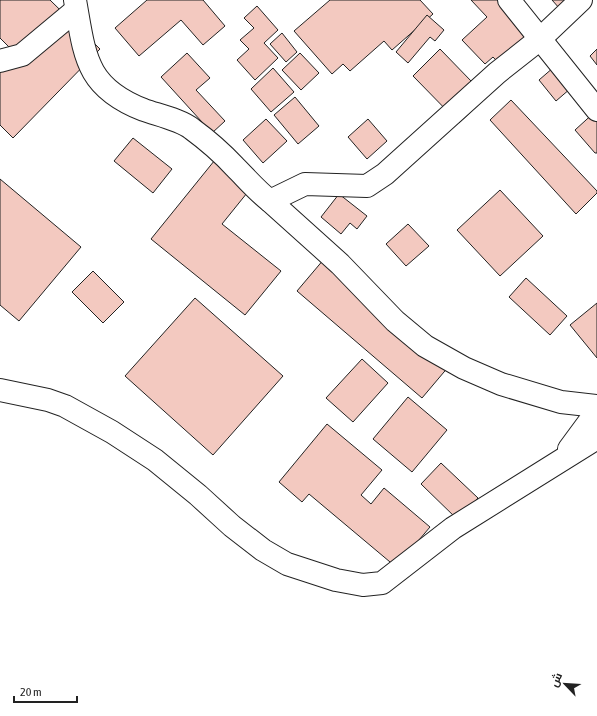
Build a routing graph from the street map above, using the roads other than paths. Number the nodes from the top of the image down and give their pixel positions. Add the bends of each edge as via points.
1 (509, 0) edge
2 (581, 0) edge
3 (75, 5) edge
4 (540, 39) junction
5 (0, 61) edge
6 (597, 110) edge
7 (270, 201) junction
8 (0, 390) edge
9 (597, 406) edge
10 (597, 411) edge
11 (597, 438) edge
12 (555, 465) junction

1 - 4 street
2 - 4 street
3 - 5 street via 22,55
3 - 7 street via 84,48 100,83 131,105 190,127
4 - 6 street
4 - 7 street via 497,73 385,174 367,186 305,184
7 - 9 street via 340,264 395,321 425,346 464,368 501,384 561,402
8 - 12 street via 65,406 112,432 155,460 232,526 263,550 287,564 336,580 363,585 382,583 454,528
10 - 12 street via 578,439
11 - 12 street

